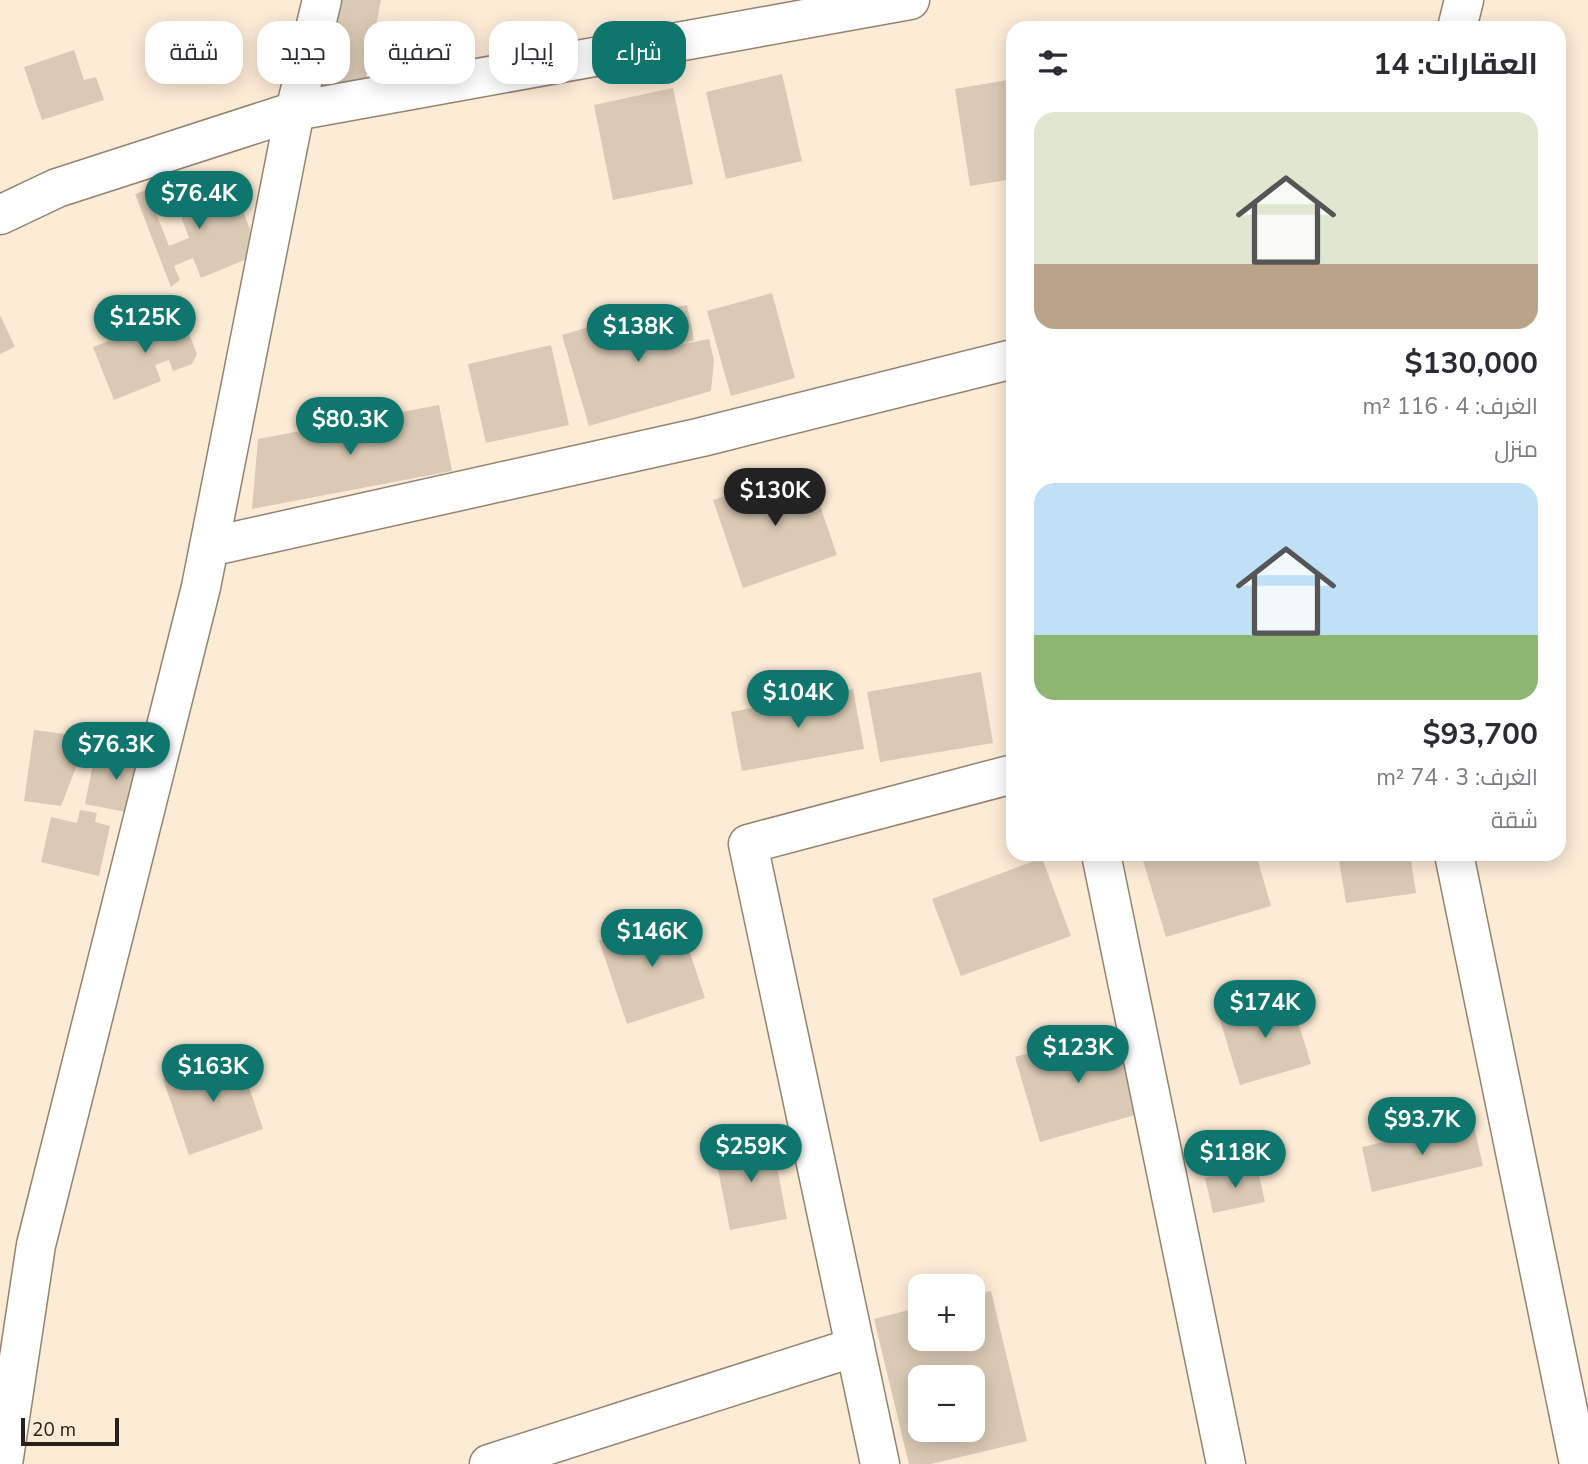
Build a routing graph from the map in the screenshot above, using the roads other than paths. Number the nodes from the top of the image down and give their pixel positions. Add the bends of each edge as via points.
1 (322, 0) edge
2 (910, 0) edge
3 (1464, 0) edge
4 (1459, 21) edge
5 (295, 111) junction
6 (0, 215) edge
7 (1006, 361) edge
8 (209, 547) junction
9 (1006, 776) edge
10 (1102, 861) edge
11 (1455, 861) edge
12 (855, 1347) junction
13 (3, 1464) edge
14 (489, 1464) edge
15 (880, 1464) edge
16 (1226, 1464) edge
17 (1579, 1464) edge

1 - 5 street
2 - 5 street
3 - 4 street
5 - 6 street via 57,188
5 - 8 street
7 - 8 street via 702,437
8 - 13 street via 36,1245
9 - 12 street via 748,844
10 - 16 street
11 - 17 street
12 - 14 street
12 - 15 street

